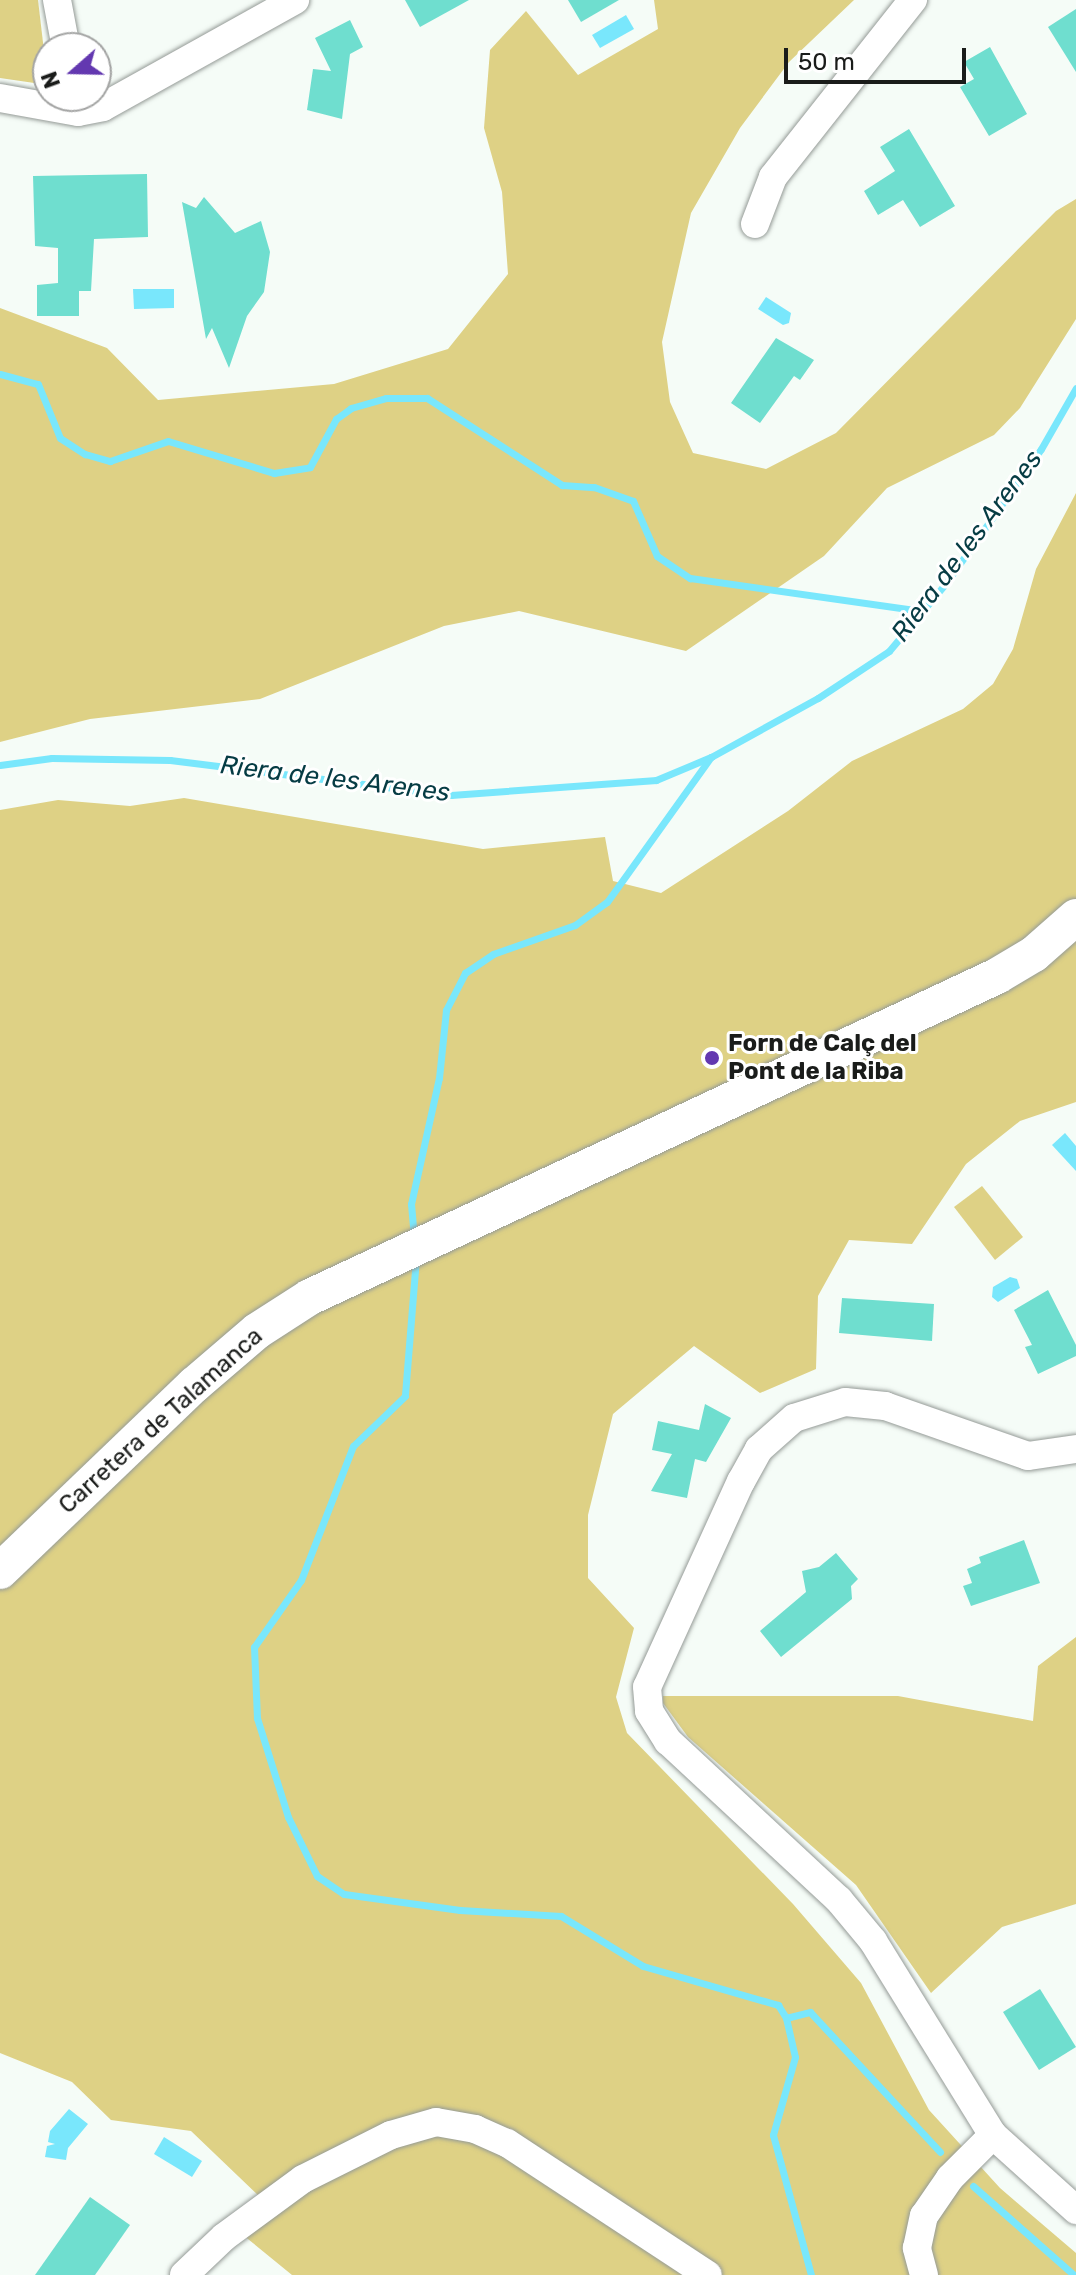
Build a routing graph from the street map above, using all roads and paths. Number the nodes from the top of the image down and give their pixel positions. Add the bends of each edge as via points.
1 (57, 0) edge
2 (295, 0) edge
3 (913, 0) edge
4 (63, 32) edge
5 (0, 98) edge
6 (32, 100) edge
7 (112, 100) edge
8 (755, 224) dead end
9 (1076, 917) edge
10 (1076, 1449) edge
11 (0, 1571) edge
12 (993, 2135) junction
13 (1076, 2210) edge
14 (184, 2275) edge
15 (708, 2275) edge
16 (924, 2275) edge

1 - 4 street
2 - 7 street via 124,99
3 - 8 street via 773,177
5 - 6 street
9 - 11 street, Carretera de Talamanca via 1034,954 997,976 310,1297 246,1340
10 - 12 street via 1028,1456 872,1404 845,1402 794,1418 759,1449 741,1481 647,1687 649,1711 668,1741 839,1900 873,1941
12 - 13 street
12 - 16 street via 950,2178 924,2216 917,2248
14 - 15 street via 248,2218 303,2179 391,2135 436,2122 475,2129 507,2143

